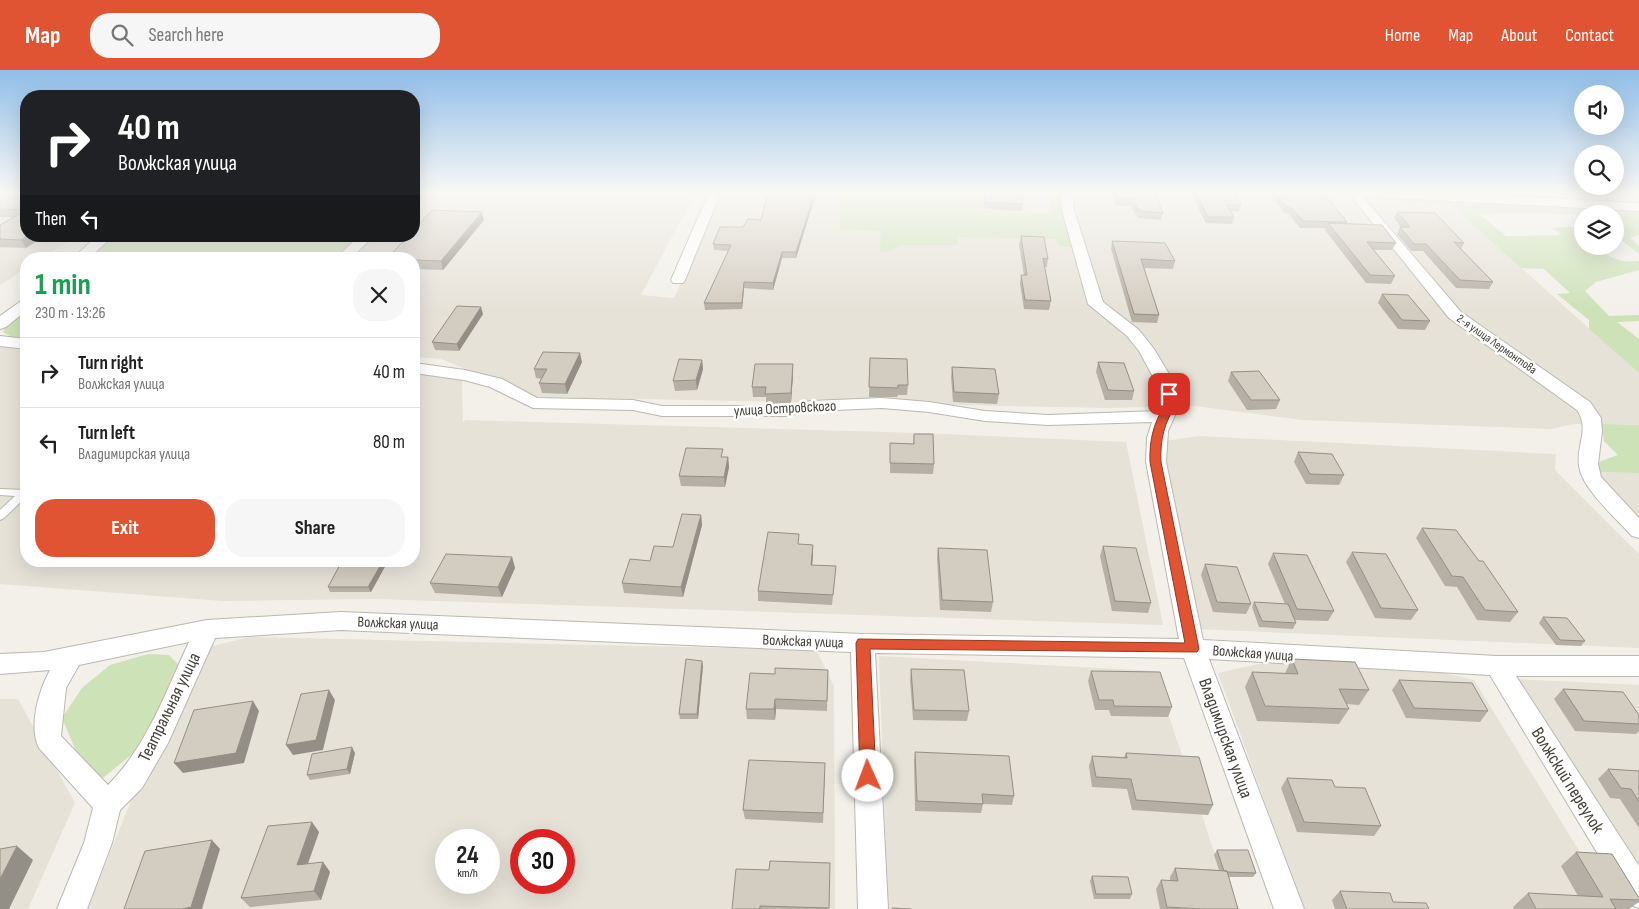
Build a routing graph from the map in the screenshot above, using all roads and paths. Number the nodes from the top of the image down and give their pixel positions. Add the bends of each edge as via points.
1 (699, 231) edge
2 (1074, 231) edge
3 (1385, 231) edge
4 (99, 242) edge
5 (360, 242) edge
6 (87, 252) edge
7 (349, 252) edge
8 (678, 280) dead end
9 (20, 309) edge
10 (0, 324) edge
11 (0, 341) edge
12 (20, 343) edge
13 (420, 369) edge
14 (1162, 416) junction
15 (0, 492) edge
16 (20, 493) edge
17 (20, 497) edge
18 (0, 516) edge
19 (1639, 531) edge
20 (207, 630) junction
21 (863, 643) junction
22 (1192, 649) junction
23 (71, 656) junction
24 (0, 664) edge
25 (1498, 666) junction
26 (1639, 666) edge
27 (108, 804) junction
28 (1639, 893) edge
29 (72, 909) edge
30 (873, 909) edge
31 (1289, 909) edge

1 - 8 street
2 - 14 street, Владимирская улица via 1096,304 1133,333 1166,384 1172,404
3 - 19 street, 2-я улица Лермонтова via 1455,315 1584,406 1592,418 1588,464 1592,479
4 - 6 street
5 - 7 street
9 - 10 street
11 - 12 street
13 - 14 street, улица Островского via 496,383 533,403 633,405 662,411 785,411 810,406 882,403 1048,420
14 - 22 street, Владимирская улица via 1155,445 1156,462
15 - 16 lane
17 - 18 lane
20 - 21 street, Волжская улица via 341,621
20 - 23 street, Волжская улица
20 - 27 street, Театральная улица via 159,735 132,779
21 - 22 street, Волжская улица
21 - 30 street
22 - 25 street, Волжская улица
22 - 31 street, Владимирская улица
23 - 24 street, Волжская улица via 44,662
23 - 27 street via 54,687 48,740
25 - 26 street, Волжская улица
25 - 28 street, Волжский переулок
27 - 29 street, Театральная улица via 98,843

